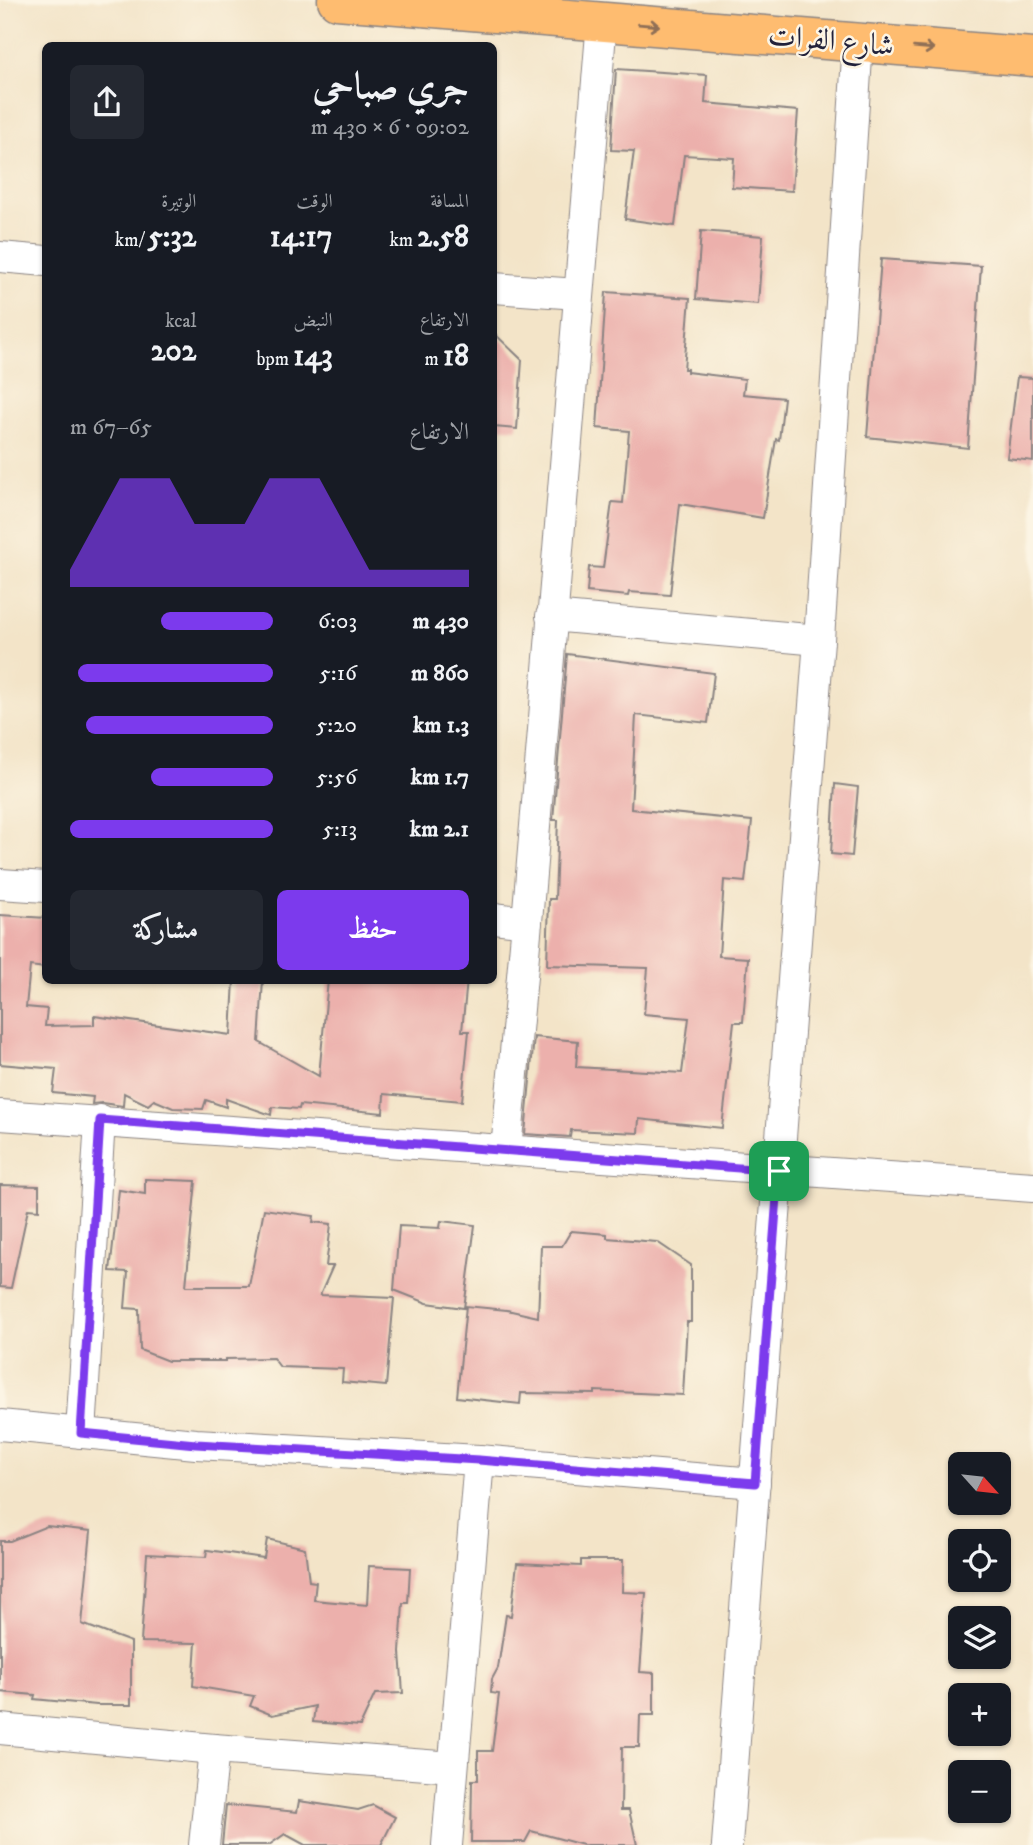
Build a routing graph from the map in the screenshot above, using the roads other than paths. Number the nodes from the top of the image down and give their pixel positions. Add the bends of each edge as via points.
1 (337, 0) edge
2 (602, 21) junction
3 (858, 43) junction
4 (1033, 57) edge
5 (0, 257) edge
6 (42, 261) edge
7 (497, 288) edge
8 (578, 294) junction
9 (551, 616) junction
10 (819, 640) junction
11 (0, 884) edge
12 (42, 887) edge
13 (497, 918) edge
14 (527, 922) junction
15 (0, 1115) edge
16 (100, 1120) junction
17 (506, 1150) junction
18 (779, 1171) junction
19 (1033, 1187) edge
20 (0, 1425) edge
21 (81, 1433) junction
22 (479, 1460) junction
23 (755, 1483) junction
24 (0, 1729) edge
25 (214, 1749) junction
26 (453, 1767) junction
27 (204, 1845) edge
28 (447, 1845) edge
29 (727, 1845) edge

1 - 2 main road, شارع الفرات
2 -> 3 main road, شارع الفرات
2 - 8 street
3 -> 4 main road, شارع الفرات
3 - 10 street
5 - 6 street
7 - 8 street
8 - 9 street
9 - 10 street
9 - 14 street
10 - 18 street
11 - 12 street
13 - 14 street
14 - 17 street
15 - 16 street
16 - 17 street
16 - 21 street
17 - 18 street
18 - 19 street
18 - 23 street
20 - 21 street
21 - 22 street
22 - 23 street
22 - 26 street
23 - 29 street
24 - 25 street
25 - 26 street
25 - 27 street
26 - 28 street

